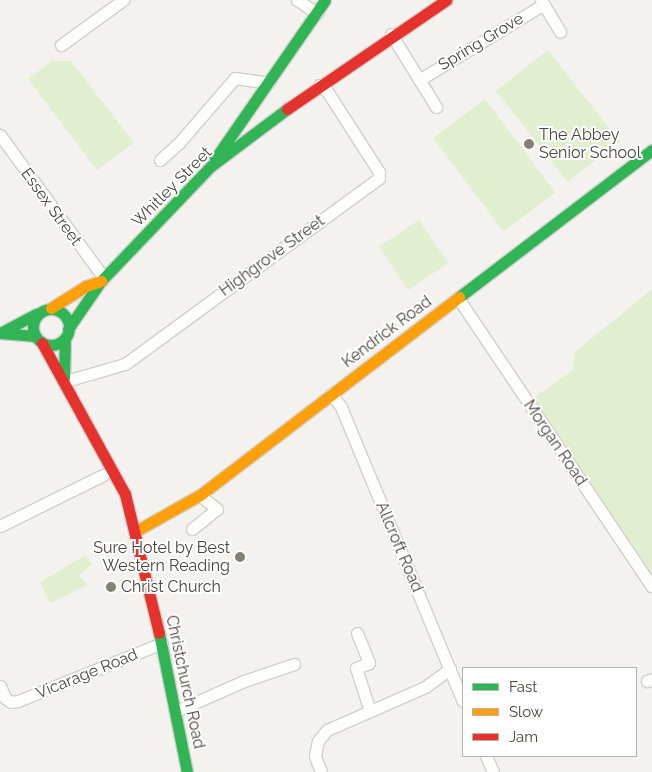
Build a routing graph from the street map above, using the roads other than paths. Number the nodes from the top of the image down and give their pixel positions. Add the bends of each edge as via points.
1 (123, 0) edge
2 (297, 0) edge
3 (325, 0) edge
4 (446, 0) edge
5 (542, 2) edge
6 (316, 13) junction
7 (560, 32) dead end
8 (391, 34) junction
9 (61, 45) dead end
10 (419, 80) junction
11 (249, 81) junction
12 (269, 83) junction
13 (319, 85) junction
14 (254, 106) junction
15 (436, 107) dead end
16 (0, 135) edge
17 (652, 150) edge
18 (160, 160) dead end
19 (211, 166) junction
20 (103, 279) junction
21 (458, 298) junction
22 (51, 308) junction
23 (36, 314) junction
24 (0, 333) edge
25 (67, 333) junction
26 (39, 340) junction
27 (65, 379) junction
28 (332, 394) junction
29 (103, 475) dead end
30 (200, 495) junction
31 (0, 526) edge
32 (192, 529) dead end
33 (136, 530) junction
34 (652, 587) edge
35 (357, 633) dead end
36 (162, 643) junction
37 (294, 664) dead end
38 (450, 669) junction
39 (0, 686) edge
40 (462, 699) edge
41 (176, 710) junction
42 (370, 711) junction
43 (486, 757) edge
44 (187, 772) edge
45 (321, 772) edge
46 (493, 772) edge

1 - 9 street
2 - 6 street
3 - 6 main road
4 - 8 main road, Whitley Street
5 - 7 street
5 - 10 street, Spring Grove
6 - 12 main road
8 - 10 street
8 - 13 main road, Whitley Street
10 - 15 street
11 - 12 street
11 - 14 street
11 - 18 street via 235,78
12 - 14 main road
13 - 19 main road, Whitley Street
13 - 27 street, Highgrove Street via 327,91 379,172 379,178 125,364
14 - 19 main road via 222,145
16 - 20 street, Essex Street
17 - 21 main road, Kendrick Road
19 - 20 main road, Whitley Street
20 - 22 main road, Whitley Street
20 - 25 main road, Whitley Street
21 - 28 main road, Kendrick Road
21 - 34 street, Morgan Road
22 - 23 main road
22 - 25 main road via 63,314
23 - 24 main road
23 - 26 main road
24 - 26 main road
25 - 26 main road via 57,344
25 - 27 main road
26 - 27 main road, Christchurch Road
27 - 33 main road, Christchurch Road via 114,468
28 - 30 main road, Kendrick Road
28 - 38 street, Allcroft Road via 341,407
29 - 31 street
30 - 32 street via 217,509
30 - 33 main road, Kendrick Road
33 - 36 main road, Christchurch Road
35 - 42 street via 369,662 356,668
36 - 39 street, Vicarage Road via 11,702 4,698
36 - 41 main road, Christchurch Road
37 - 41 street
38 - 40 street, Allcroft Road
38 - 42 street via 425,687
41 - 44 main road, Christchurch Road
42 - 45 street via 327,730 318,741 315,756
43 - 46 street

